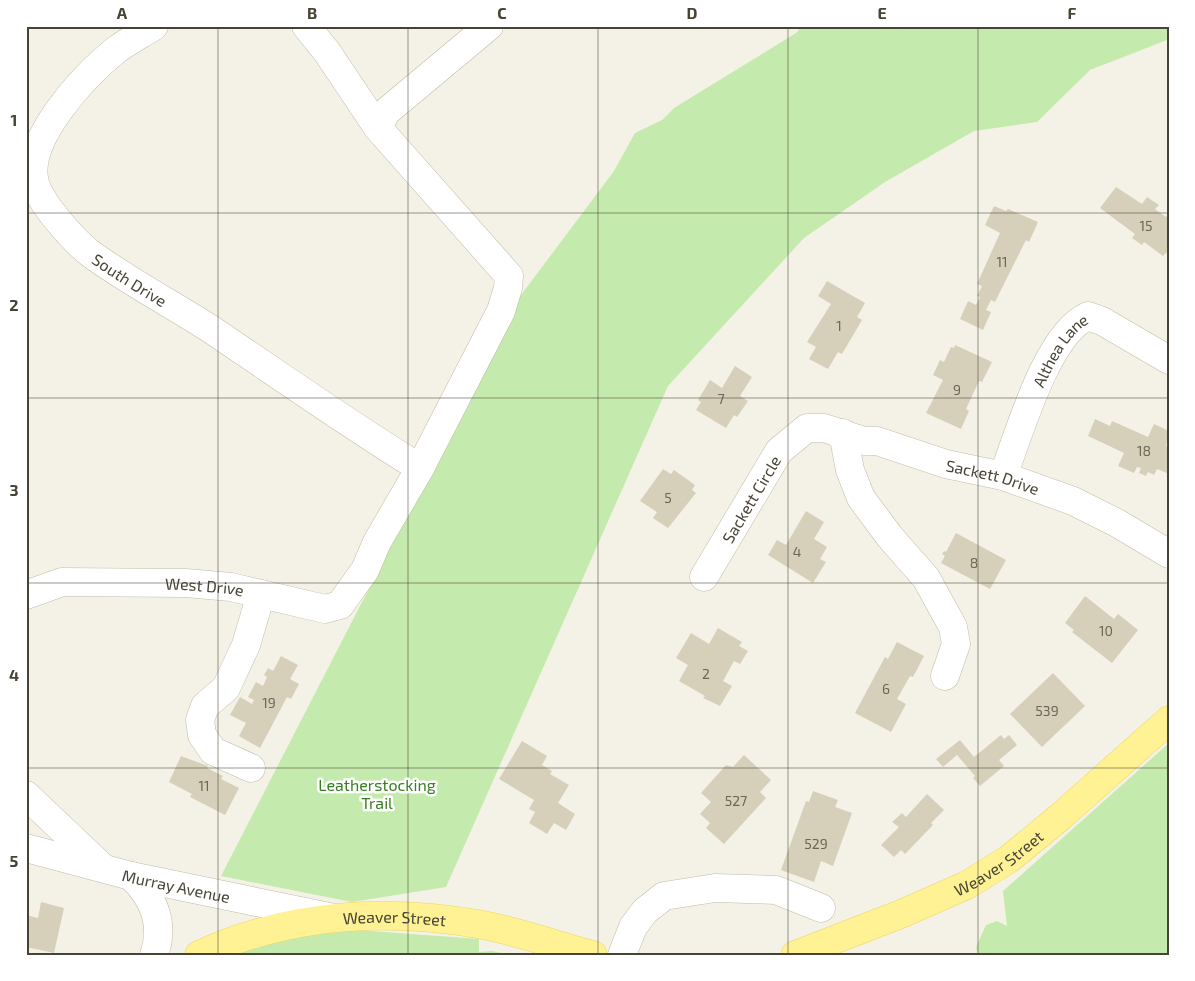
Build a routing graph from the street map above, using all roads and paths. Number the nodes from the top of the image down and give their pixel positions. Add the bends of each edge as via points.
1 (154, 26) edge
2 (306, 26) edge
3 (489, 26) edge
4 (378, 128) junction
5 (1169, 360) edge
6 (807, 428) joint
7 (843, 433) junction
8 (420, 468) junction
9 (1003, 476) junction
10 (1169, 554) edge
11 (704, 576) dead end
12 (261, 594) junction
13 (26, 595) edge
14 (945, 676) dead end
15 (1169, 720) edge
16 (251, 768) dead end
17 (26, 796) edge
18 (26, 848) edge
19 (104, 868) junction
20 (131, 876) junction
21 (821, 908) dead end
22 (329, 917) junction
23 (154, 955) edge
24 (199, 955) edge
25 (592, 955) edge
26 (622, 955) edge
27 (795, 955) edge

1 - 8 street, South Drive via 116,50 80,84 50,122 34,160 34,182 38,191 58,219 90,253
2 - 4 street
3 - 4 street via 386,112
4 - 8 street via 509,276 501,311
5 - 9 street, Althea Lane via 1102,321 1088,316 1075,322 1045,367
6 - 7 street, Sackett Drive
6 - 11 street, Sackett Circle via 779,451
7 - 9 street, Sackett Drive via 946,464
7 - 14 street via 850,470 861,498 926,578 953,627 956,644
8 - 12 street, West Drive via 377,542 365,570 340,605 325,609
9 - 10 street, Sackett Drive via 1073,500
12 - 13 street, West Drive via 231,587 186,583 62,582
12 - 16 street via 246,646 226,688 206,706 200,720 202,735 213,751
15 - 27 main road, Weaver Street via 1010,859 974,881 901,914
17 - 19 street
18 - 19 street, Murray Avenue
19 - 20 street, Murray Avenue
20 - 22 street, Murray Avenue
20 - 23 street via 152,901 158,920 158,944
21 - 26 street via 776,890 715,888 664,896 644,911 633,927
22 - 24 main road, Weaver Street via 254,934
22 - 25 main road, Weaver Street via 403,915 480,925

